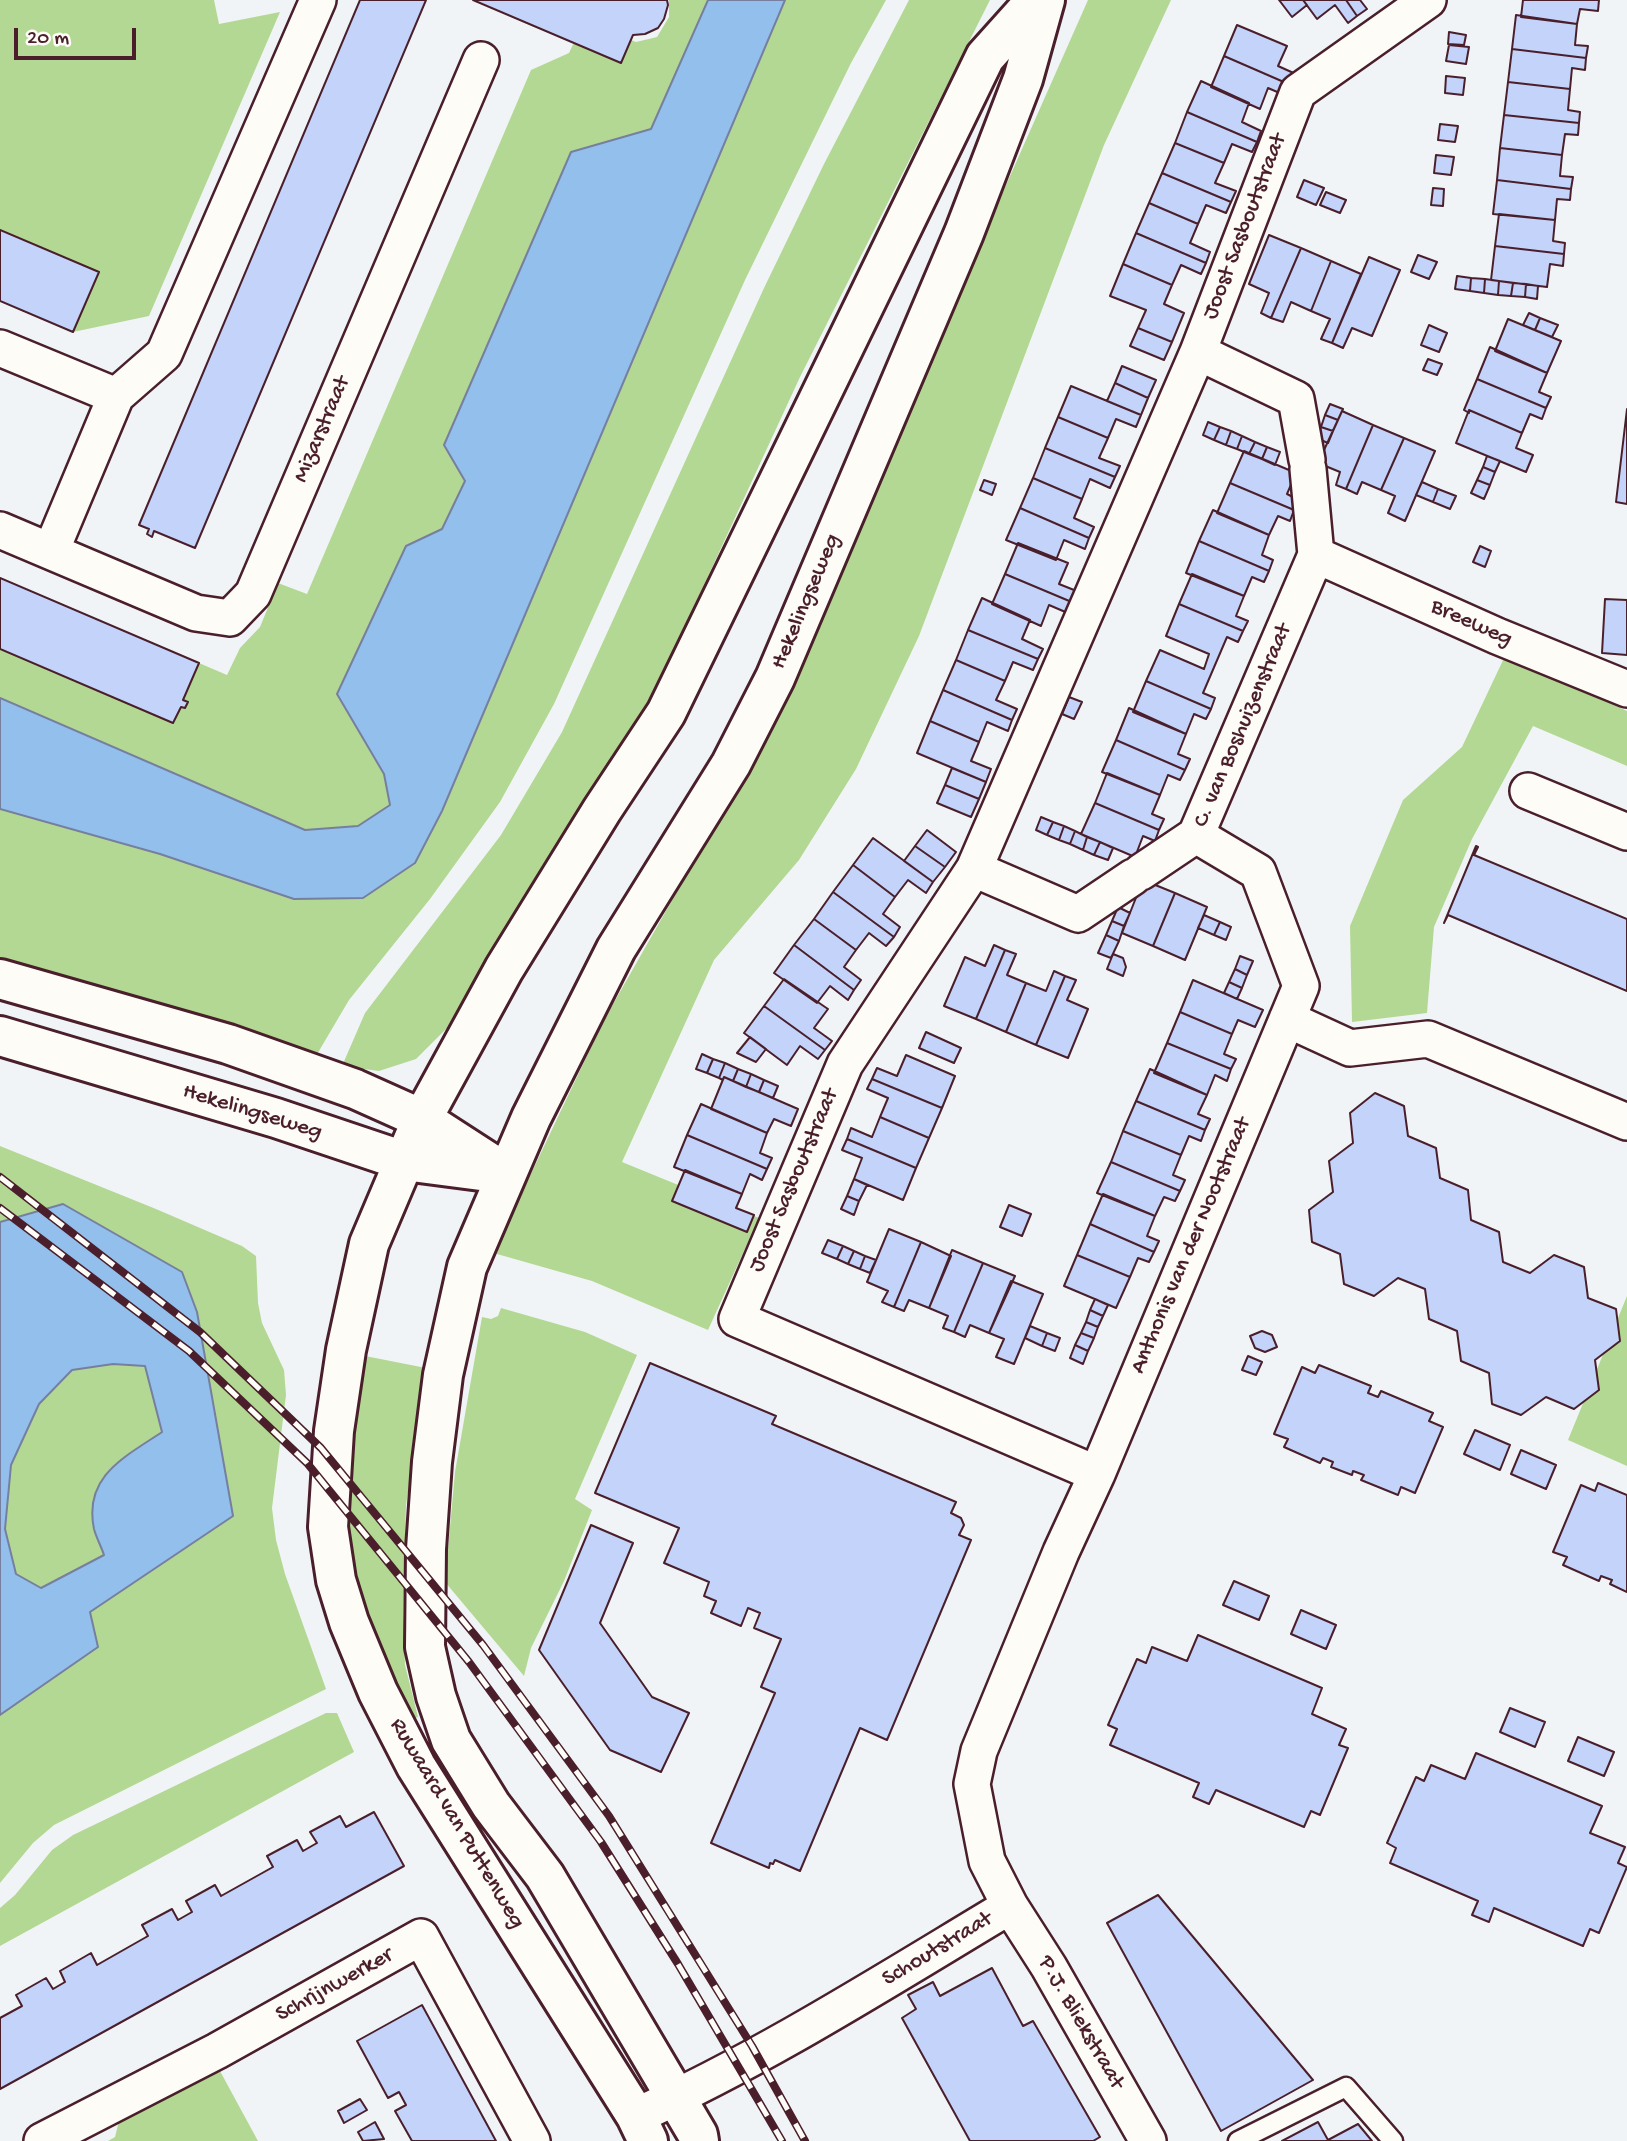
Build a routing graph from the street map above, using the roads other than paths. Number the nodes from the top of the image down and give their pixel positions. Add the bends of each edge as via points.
1 (318, 0) edge
2 (1036, 0) edge
3 (1045, 0) edge
4 (1428, 0) edge
5 (481, 60) dead end
6 (0, 348) edge
7 (1198, 352) junction
8 (116, 396) junction
9 (0, 530) edge
10 (51, 551) junction
11 (1316, 555) junction
12 (1627, 689) edge
13 (1528, 791) dead end
14 (1627, 832) edge
15 (1196, 835) junction
16 (974, 869) junction
17 (0, 979) edge
18 (1301, 986) joint
19 (1287, 1019) junction
20 (0, 1035) edge
21 (422, 1119) junction
22 (1627, 1122) edge
23 (404, 1161) junction
24 (507, 1174) junction
25 (1097, 1474) junction
26 (1081, 1506) joint
27 (1010, 1906) junction
28 (676, 2098) junction
29 (642, 2129) edge
30 (42, 2141) edge
31 (532, 2141) edge
32 (699, 2141) edge
33 (1148, 2141) edge
34 (1238, 2141) edge
35 (1393, 2141) edge

1 - 8 street via 164,354
2 - 21 street via 985,57 666,713 504,969
3 - 24 street, Hekelingseweg via 1023,79 964,233 775,678 731,764 616,949
4 - 7 street, Joost Sasboutstraat via 1298,92
5 - 10 street, Mizarstraat via 253,594 230,618 196,613
6 - 8 street
7 - 11 street via 1296,399 1308,465
7 - 16 street, Joost Sasboutstraat
8 - 10 street
9 - 10 street, Mizarstraat
11 - 12 street, Breeweg
11 - 15 street, C. van Boshuizenstraat
13 - 14 street
15 - 16 street via 1078,915
15 - 18 street, C. van Boshuizenstraat via 1258,872
16 - 25 street, Joost Sasboutstraat via 845,1064 737,1319
17 - 21 street via 228,1044 355,1089
18 - 19 street, Anthonis van der Nootstraat
19 - 22 street via 1350,1048 1428,1039
19 - 25 street, Anthonis van der Nootstraat
20 - 23 street, Hekelingseweg
21 - 23 street, Ruwaard van Puttenweg
21 - 24 street
23 - 24 street, Hekelingseweg
23 - 29 street, Ruwaard van Puttenweg via 369,1244 346,1350 334,1431 328,1527 336,1580 379,1692 416,1766
24 - 28 street, Ruwaard van Puttenweg via 467,1267 443,1376 426,1549 425,1647 451,1740 491,1805 545,1876
25 - 26 street, Anthonis van der Nootstraat
26 - 27 street, Schoutstraat via 979,1751 972,1784 987,1861
27 - 28 street, Schoutstraat via 825,2017
27 - 33 street, P.J. Bliekstraat
28 - 29 street, Schoutstraat
28 - 32 street, Ruwaard van Puttenweg
30 - 31 street, Schrijnwerker via 217,2051 421,1937
34 - 35 lane via 1346,2087

